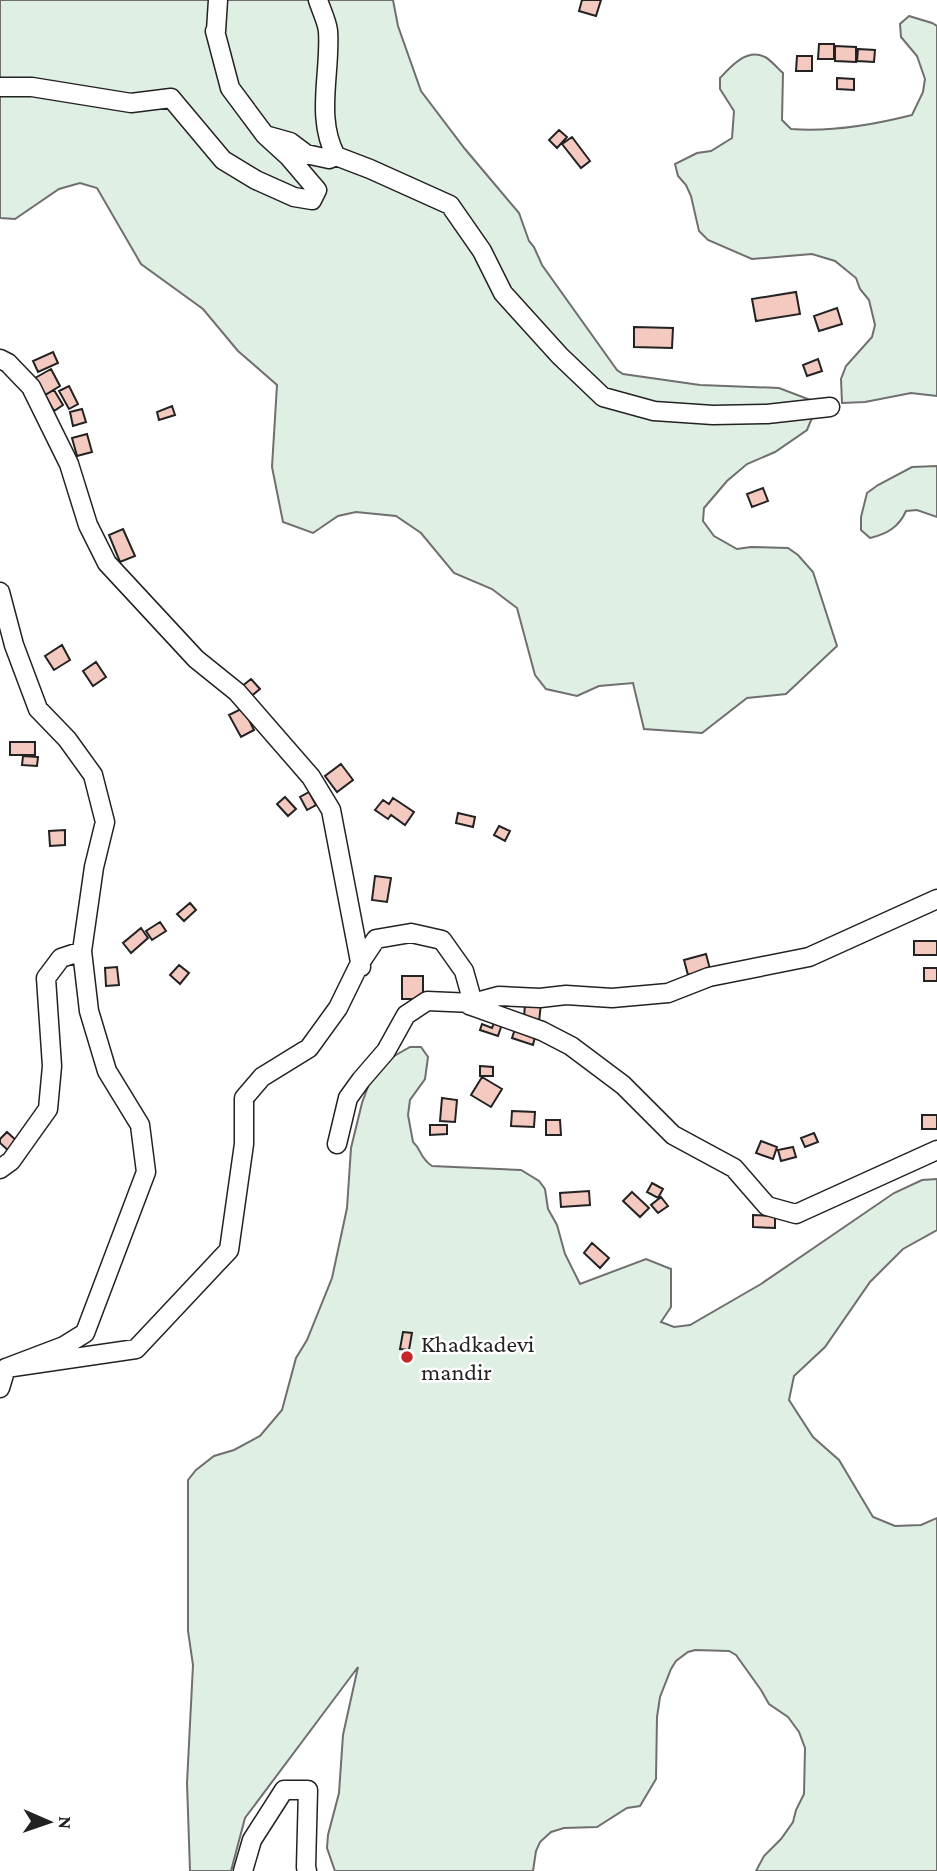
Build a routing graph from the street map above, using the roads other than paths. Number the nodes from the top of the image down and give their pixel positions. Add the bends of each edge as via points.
1 (218, 0) edge
2 (318, 0) edge
3 (0, 87) edge
4 (265, 135) junction
5 (336, 156) junction
6 (0, 359) edge
7 (830, 407) dead end
8 (0, 592) edge
9 (937, 899) edge
10 (82, 951) junction
11 (361, 966) junction
12 (468, 1003) junction
13 (337, 1144) dead end
14 (937, 1150) edge
15 (0, 1169) edge
16 (6, 1368) junction
17 (0, 1388) edge
18 (243, 1871) edge
19 (307, 1871) edge

1 - 4 street via 215,31 230,88
2 - 5 street via 328,29 324,105 329,144
3 - 4 street via 32,87 131,103 171,98 223,160 256,180 312,200 317,190
4 - 5 street via 290,142 306,153 329,159
5 - 7 street via 450,205 482,251 503,293 603,397 654,411 713,415
6 - 11 street via 31,387 69,464 88,525 107,563 196,659 237,692 311,777 331,810
8 - 10 street via 38,709 93,775 105,822
9 - 12 street via 808,957 709,977 668,993 612,998 499,996
10 - 15 street via 61,958 46,978 52,1066 48,1109
10 - 16 street via 89,1011 107,1071 141,1125 146,1172 85,1333
11 - 12 street via 376,939 411,933 442,940 464,971
11 - 16 street via 309,1048 262,1077 244,1098 244,1144 229,1250 136,1349
12 - 13 street via 426,1001 406,1015 386,1051 348,1098
12 - 14 street via 571,1046 623,1085 673,1135 734,1168 767,1206 796,1214
16 - 17 street
18 - 19 street via 251,1840 284,1790 308,1790

